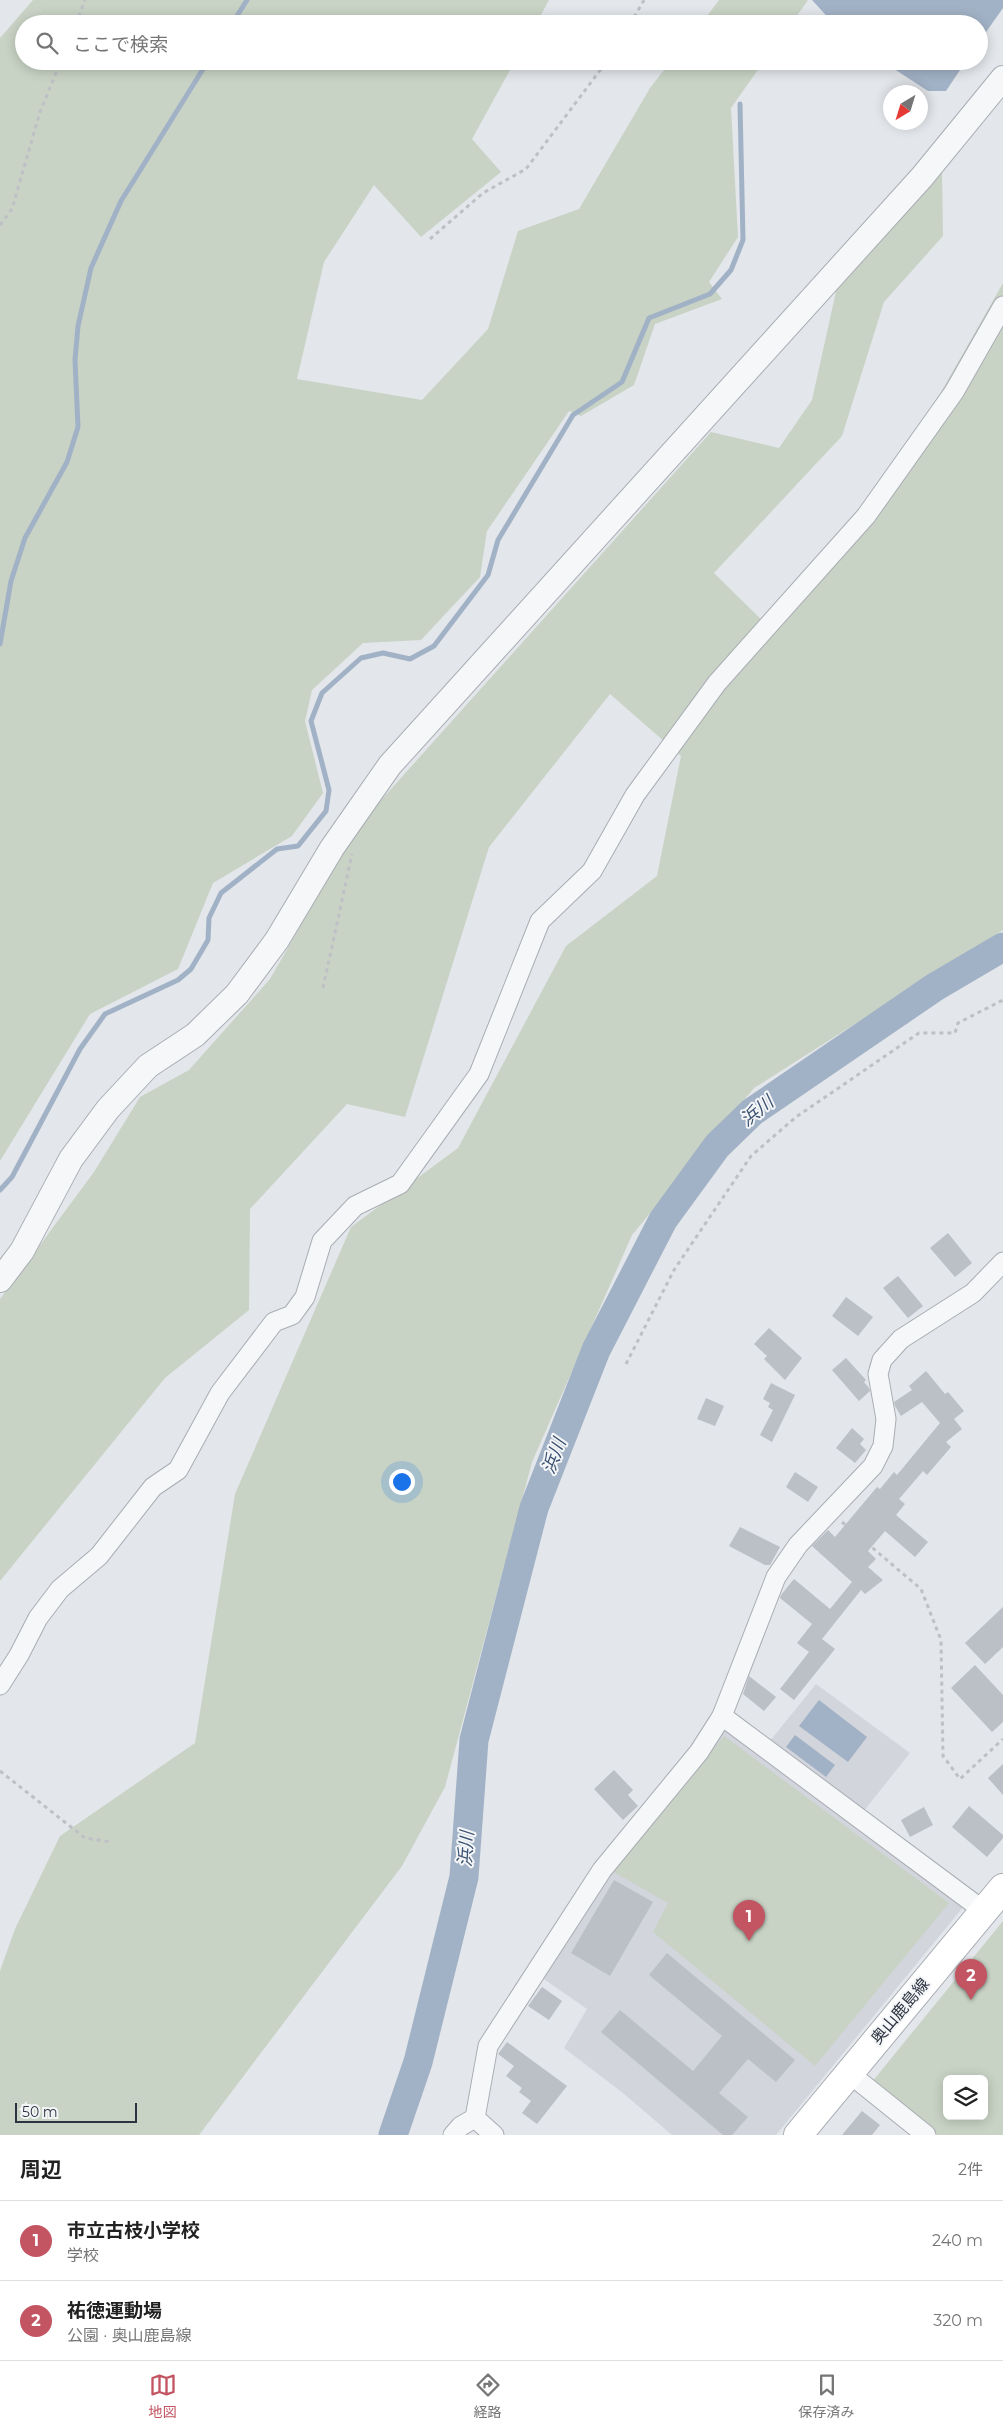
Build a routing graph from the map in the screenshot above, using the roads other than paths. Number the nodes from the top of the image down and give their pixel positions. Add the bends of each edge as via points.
1 (1003, 78) edge
2 (1003, 306) edge
3 (1003, 1262) edge
4 (0, 1280) edge
5 (0, 1685) edge
6 (722, 1716) junction
7 (1003, 1888) edge
8 (984, 1911) junction
9 (849, 2072) junction
10 (463, 2128) edge
11 (494, 2135) edge
12 (798, 2135) edge
13 (926, 2135) edge

1 - 4 street via 922,177 390,765 332,848 277,940 237,994 195,1034 148,1066 108,1109 71,1159 22,1251
2 - 5 street via 954,392 866,516 717,683 635,795 592,871 540,921 479,1074 400,1184 355,1206 322,1241 305,1296 292,1315 274,1322 220,1393 178,1470 153,1487 99,1556 60,1589 38,1618
3 - 6 street via 973,1294 901,1339 882,1360 878,1374 886,1419 883,1446 873,1466 798,1545 776,1577
6 - 8 street
6 - 10 street via 699,1752 602,1870 488,2046
7 - 8 main road, 奥山鹿島線
8 - 9 main road, 奥山鹿島線
9 - 12 main road, 奥山鹿島線
9 - 13 street
10 - 11 street

